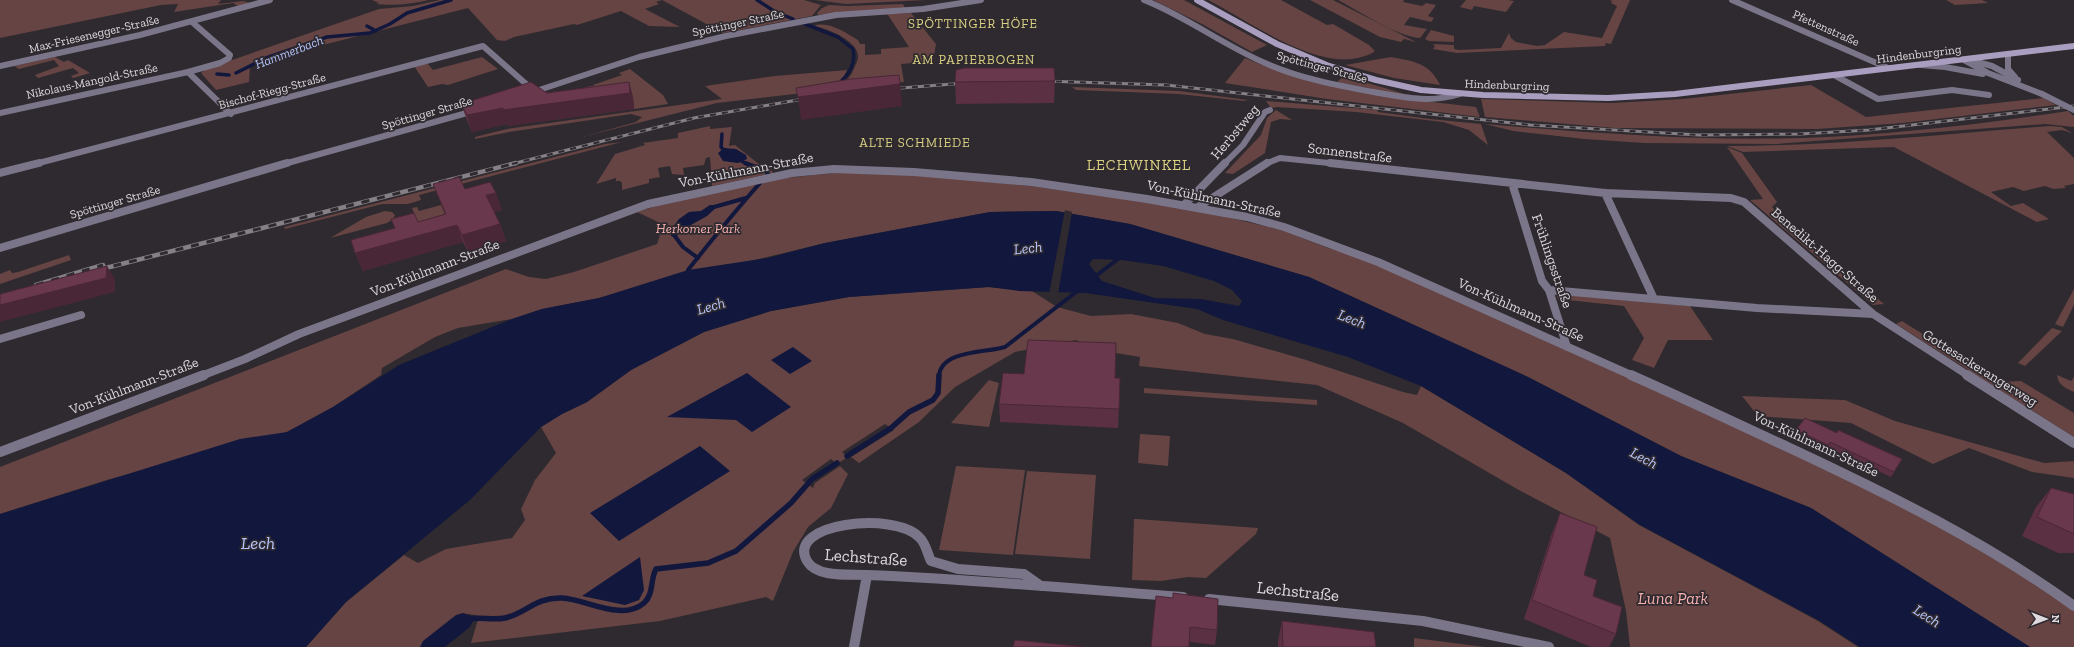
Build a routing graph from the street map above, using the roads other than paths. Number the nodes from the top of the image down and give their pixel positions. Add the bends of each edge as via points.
1 (270, 0) edge
2 (981, 0) edge
3 (1144, 0) edge
4 (1197, 0) edge
5 (1732, 0) edge
6 (192, 22) junction
7 (2074, 46) edge
8 (2008, 55) junction
9 (1966, 59) junction
10 (1916, 65) junction
11 (0, 66) edge
12 (1888, 68) junction
13 (188, 72) junction
14 (1834, 75) junction
15 (1998, 77) junction
16 (2018, 80) junction
17 (2030, 88) junction
18 (535, 92) junction
19 (528, 94) edge
20 (1460, 94) junction
21 (1989, 95) dead end
22 (478, 110) edge
23 (1270, 110) dead end
24 (2074, 110) edge
25 (0, 113) edge
26 (231, 114) junction
27 (0, 173) edge
28 (1512, 183) junction
29 (1604, 193) junction
30 (1184, 204) junction
31 (1198, 207) junction
32 (0, 248) edge
33 (1549, 290) junction
34 (1654, 299) junction
35 (1873, 314) junction
36 (81, 315) dead end
37 (0, 339) edge
38 (1567, 347) junction
39 (2074, 443) edge
40 (0, 452) edge
41 (867, 575) junction
42 (1042, 586) junction
43 (2074, 606) edge
44 (854, 647) edge
45 (1549, 647) edge

1 - 6 street, Max-Friesenegger-Straße
2 - 18 street, Spöttinger Straße via 922,9 849,14 726,36 639,57
3 - 20 street, Spöttinger Straße via 1201,27 1259,60 1291,73 1369,91 1419,99 1446,99
4 - 20 main road, Hindenburgring via 1277,44 1329,66 1407,87
5 - 12 street, Pfettenstraße
6 - 11 street, Max-Friesenegger-Straße
6 - 13 street, Nikolaus-Mangold-Straße via 230,55 220,63
7 - 8 main road, Hindenburgring
8 - 9 main road, Hindenburgring
8 - 16 street via 2008,69
9 - 10 main road, Hindenburgring
9 - 15 street
9 - 16 street via 1992,66
10 - 12 main road, Hindenburgring
10 - 15 street via 1958,69
12 - 14 main road, Hindenburgring
13 - 25 street, Nikolaus-Mangold-Straße
13 - 26 street
14 - 20 main road, Hindenburgring via 1629,98
14 - 21 street via 1878,99 1952,90
15 - 17 street
16 - 17 street
17 - 24 street, bridge
18 - 19 street, Spöttinger Straße
18 - 26 street, Bischof-Riegg-Straße via 483,46
22 - 32 street, Spöttinger Straße via 182,193
23 - 30 street, Herbstweg via 1264,112 1242,145
26 - 27 street, Bischof-Riegg-Straße
28 - 29 street, Benedikt-Hagg-Straße
28 - 31 street, Sonnenstraße via 1280,158 1272,160
28 - 33 street, Frühlingsstraße via 1542,281
29 - 34 street
29 - 35 street, Benedikt-Hagg-Straße via 1731,198 1744,202
30 - 31 street, Von-Kühlmann-Straße
30 - 40 street, Von-Kühlmann-Straße via 1031,182 914,172 834,169 810,170 766,178 642,206 300,334 245,358
31 - 38 street, Von-Kühlmann-Straße via 1284,227 1361,255
33 - 34 street, Benedikt-Hagg-Straße
33 - 38 street, Frühlingsstraße
34 - 35 street, Benedikt-Hagg-Straße
35 - 39 street, Gottesackerangerweg
36 - 37 street
38 - 43 street, Von-Kühlmann-Straße via 1786,445 1899,500 1942,522 2037,579
41 - 42 street, Lechstraße
41 - 42 street, Lechstraße via 828,573 810,567 804,553 809,541 820,532 850,523 894,525 909,528 920,537 930,561 958,569 1024,574
41 - 44 street
42 - 45 street, Lechstraße via 1195,598 1423,621

